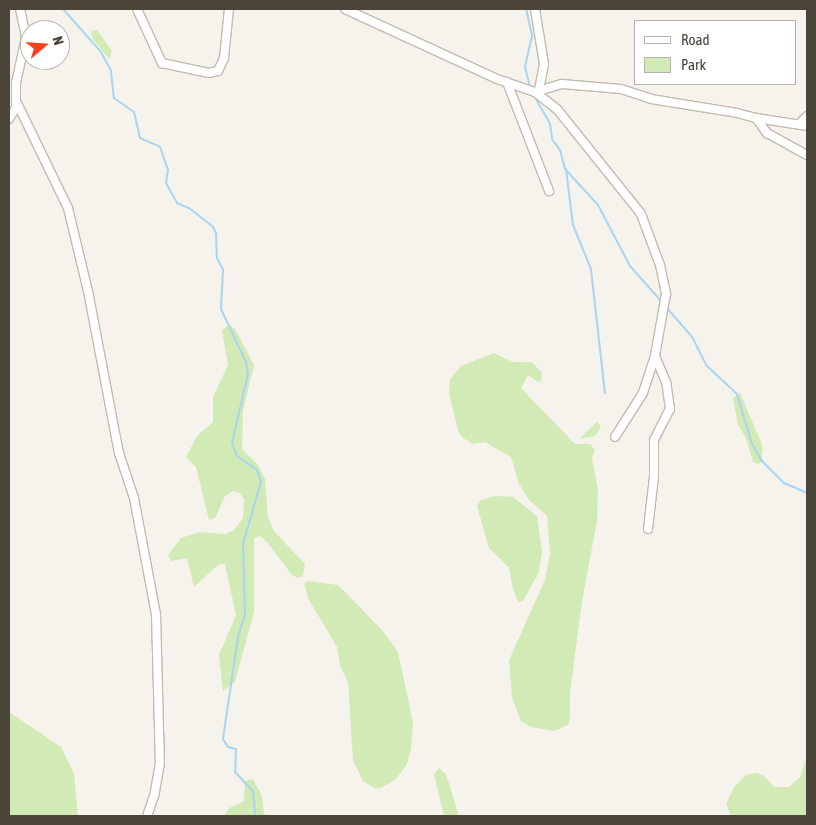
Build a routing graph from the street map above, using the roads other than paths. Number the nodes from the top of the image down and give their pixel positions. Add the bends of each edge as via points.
1 (20, 9) edge
2 (137, 9) edge
3 (230, 9) edge
4 (345, 9) edge
5 (536, 9) edge
6 (507, 82) junction
7 (537, 91) junction
8 (16, 101) junction
9 (807, 116) edge
10 (756, 118) junction
11 (9, 119) edge
12 (798, 124) junction
13 (807, 126) edge
14 (807, 155) edge
15 (549, 191) dead end
16 (655, 356) junction
17 (615, 437) dead end
18 (648, 529) dead end
19 (146, 816) edge

1 - 8 street via 26,37 18,68
2 - 3 street via 162,63 209,73 218,71 224,58
4 - 6 street
5 - 7 street via 544,64
6 - 7 street
6 - 15 street
7 - 10 street via 562,84 621,89 651,99
7 - 16 street via 558,109 641,214 660,265 666,294
8 - 11 street
8 - 19 street via 68,208 88,291 119,453 134,498 156,614 160,763 154,796
9 - 12 street
10 - 12 street
10 - 14 street via 767,133
12 - 13 street
16 - 17 street via 643,393
16 - 18 street via 666,382 670,409 654,440

